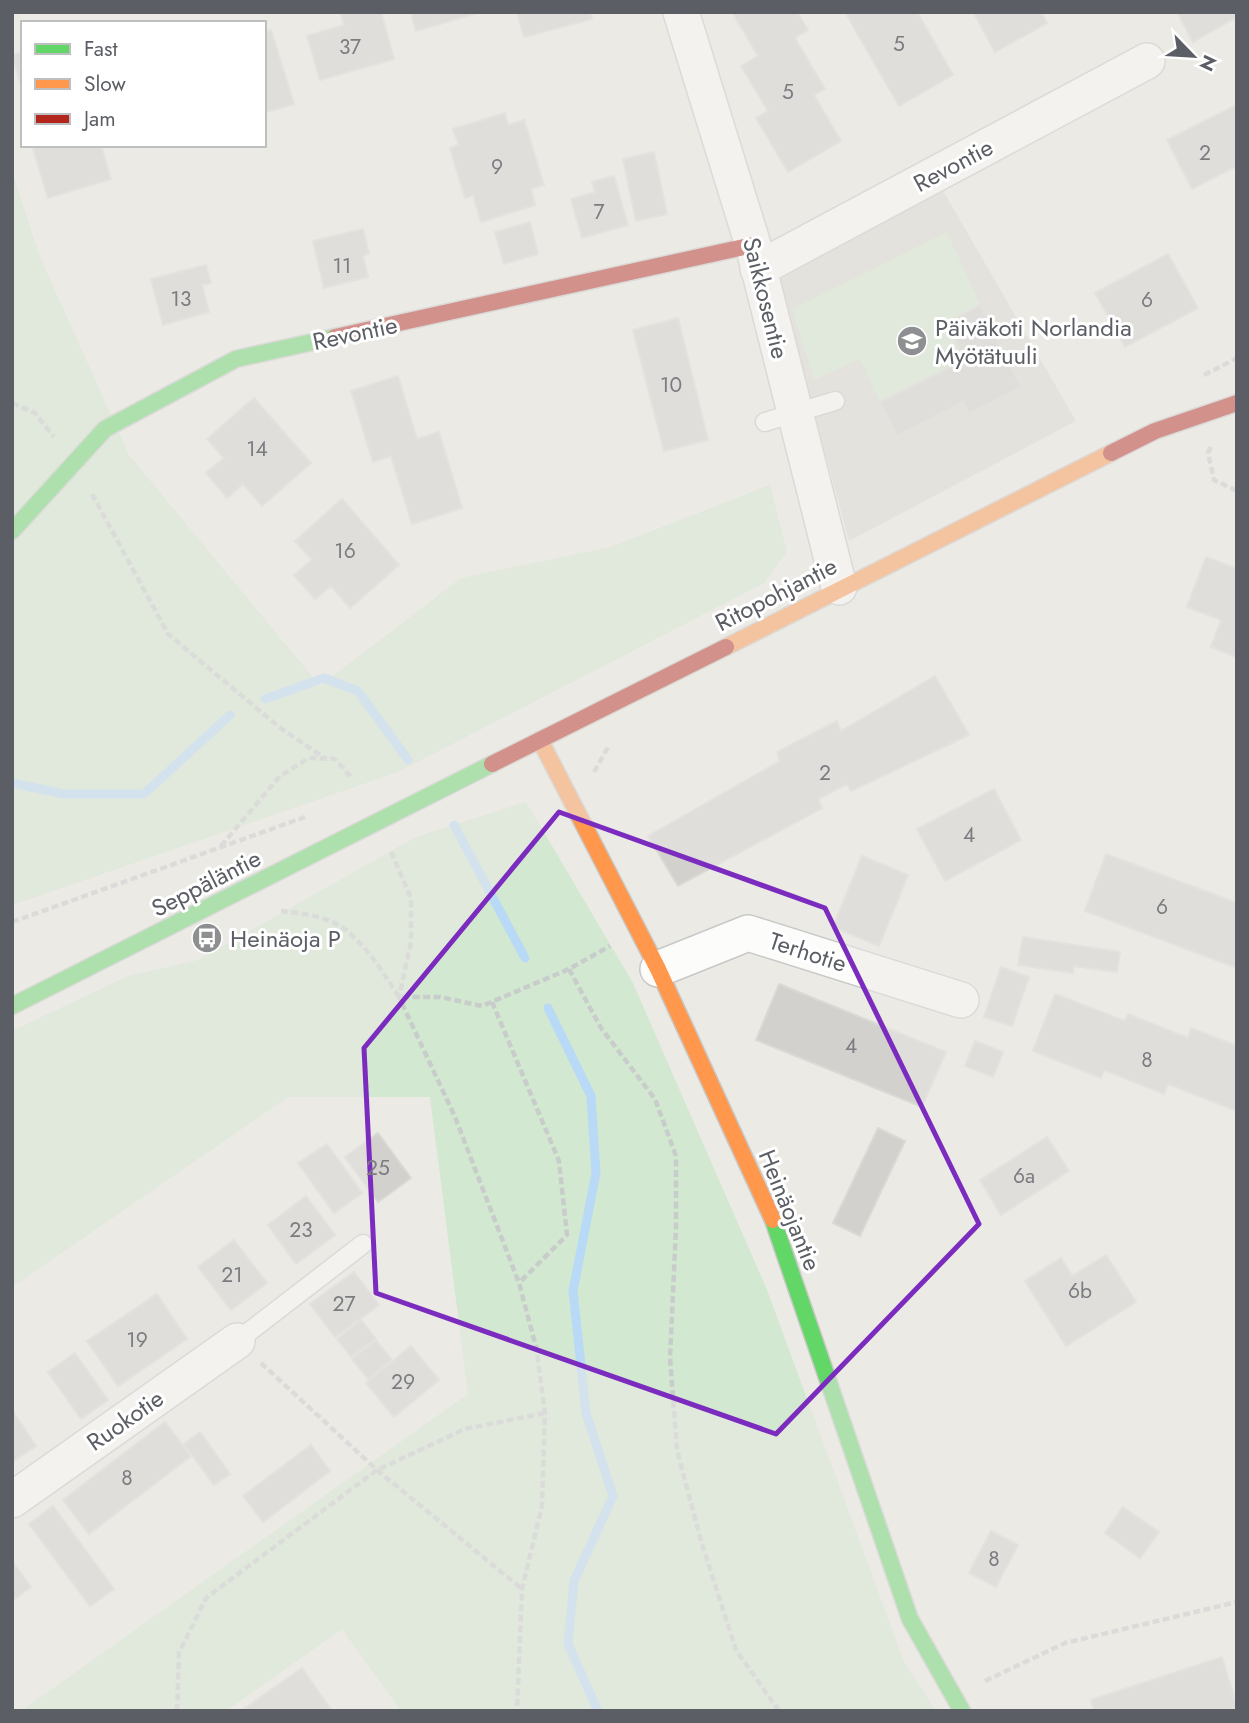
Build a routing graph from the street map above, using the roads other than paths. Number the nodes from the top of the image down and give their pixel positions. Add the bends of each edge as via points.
1 (681, 12) edge
2 (1147, 61) dead end
3 (756, 257) junction
4 (1197, 400) dead end
5 (835, 401) dead end
6 (1237, 403) edge
7 (780, 418) junction
8 (1154, 431) junction
9 (12, 531) edge
10 (839, 587) junction
11 (540, 740) junction
12 (420, 800) joint
13 (658, 970) junction
14 (961, 1000) dead end
15 (12, 1006) edge
16 (363, 1244) dead end
17 (237, 1340) joint
18 (12, 1500) edge
19 (958, 1704) edge

1 - 3 street, Saikkosentie
2 - 3 street, Revontie
3 - 7 street, Saikkosentie
3 - 9 street, Revontie via 236,359 105,429
4 - 8 street, Ritopohjantie
5 - 7 lane
6 - 8 street, Ritopohjantie
7 - 10 street, Saikkosentie
8 - 10 street, Ritopohjantie
10 - 11 street, Ritopohjantie
11 - 12 street, Ritopohjantie
11 - 13 street, Heinäojantie
12 - 15 street, Seppäläntie
13 - 14 street, Terhotie via 748,933
13 - 19 street, Heinäojantie via 770,1212 910,1619
16 - 17 lane
17 - 18 street, Ruokotie

